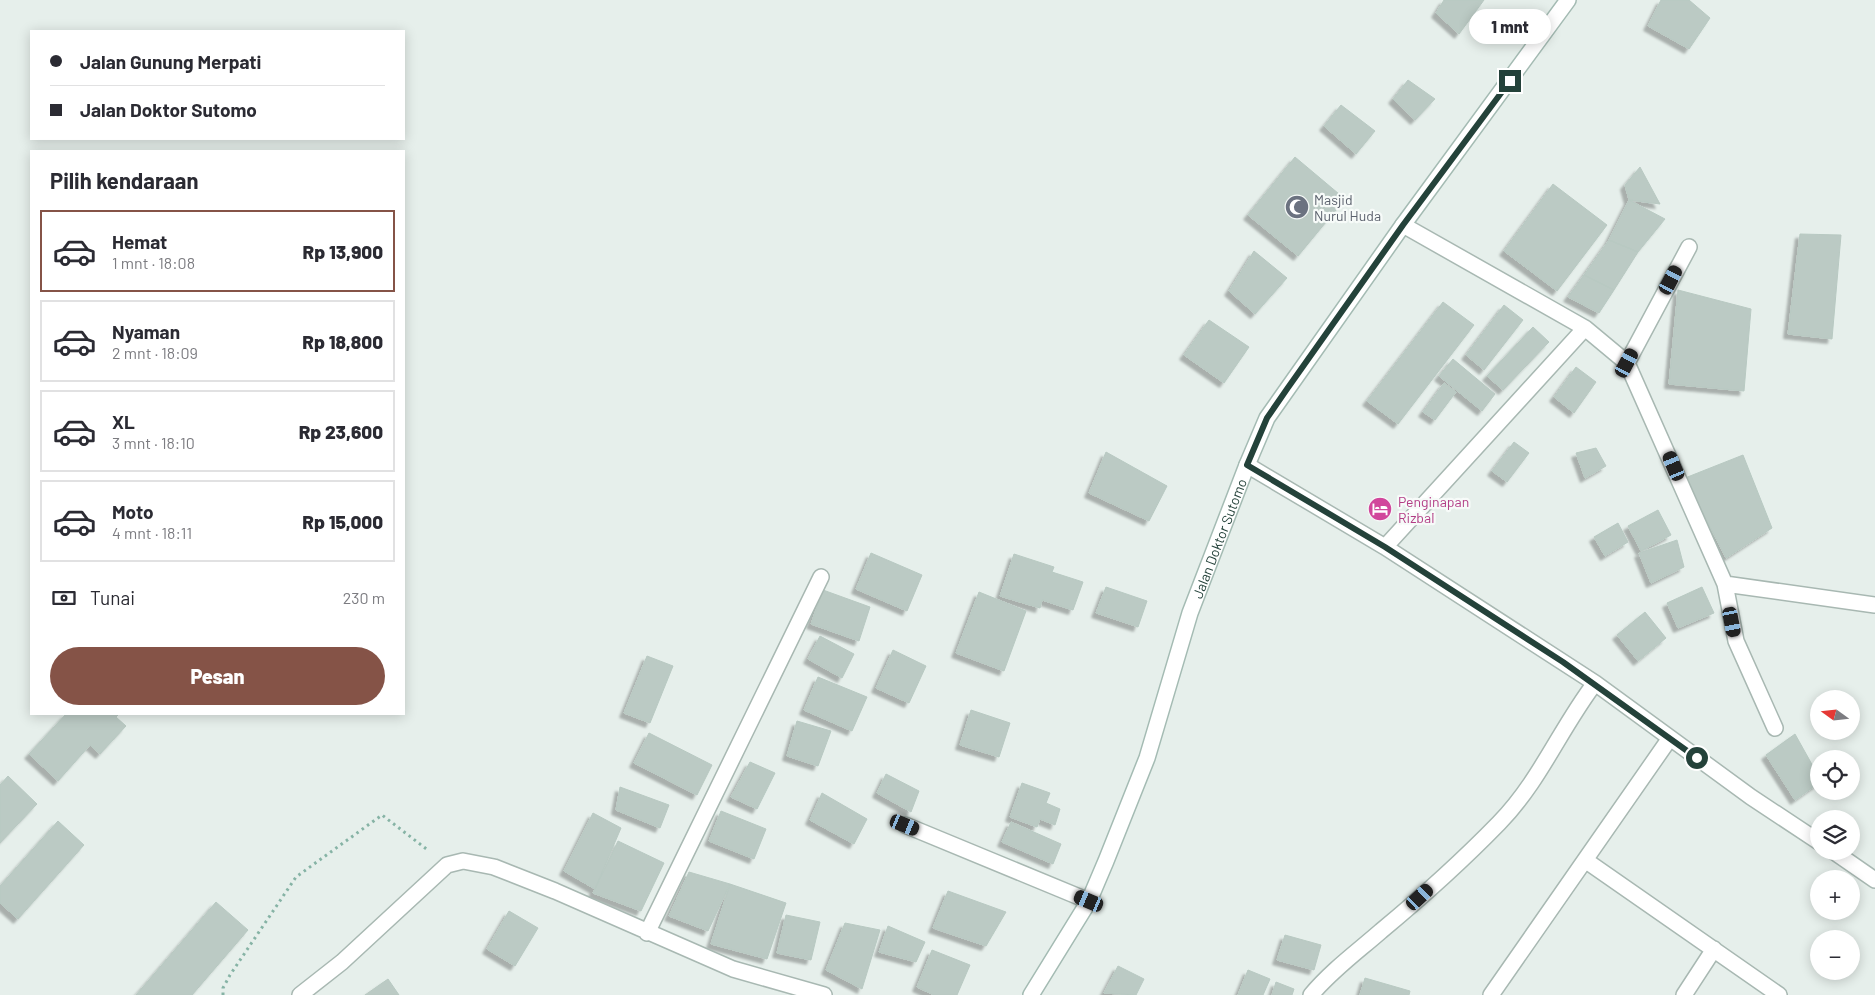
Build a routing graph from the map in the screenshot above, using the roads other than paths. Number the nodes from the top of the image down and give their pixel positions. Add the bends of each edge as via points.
1 (1568, 0) edge
2 (1403, 225) junction
3 (1689, 247) dead end
4 (1585, 328) junction
5 (1627, 363) junction
6 (1247, 465) junction
7 (1385, 547) junction
8 (821, 577) dead end
9 (1725, 584) junction
10 (1875, 606) edge
11 (1595, 683) junction
12 (1775, 728) dead end
13 (1670, 738) junction
14 (905, 825) dead end
15 (1810, 836) edge
16 (1585, 860) junction
17 (1846, 860) edge
18 (1875, 880) edge
19 (1089, 901) junction
20 (647, 932) junction
21 (1714, 949) junction
22 (300, 995) edge
23 (824, 995) edge
24 (1031, 995) edge
25 (1312, 995) edge
26 (1491, 995) edge
27 (1684, 995) edge
28 (1779, 995) edge

1 - 2 street, Jalan Doktor Sutomo
2 - 4 street
2 - 6 street, Jalan Doktor Sutomo via 1267,418
3 - 5 street
4 - 5 street
4 - 7 street
5 - 9 street
6 - 7 street
6 - 19 street, Jalan Doktor Sutomo via 1190,613 1147,758
7 - 11 street
8 - 20 street
9 - 10 street
9 - 12 street via 1736,641
11 - 13 street
11 - 25 street via 1575,710 1547,762 1500,822 1408,908 1329,974
13 - 15 street
13 - 16 street
14 - 19 street
16 - 21 street
16 - 26 street
17 - 18 street
19 - 24 street, Jalan Doktor Sutomo
20 - 22 street via 494,867 463,861 447,865 342,962
20 - 23 street via 733,969
21 - 27 street
21 - 28 street

